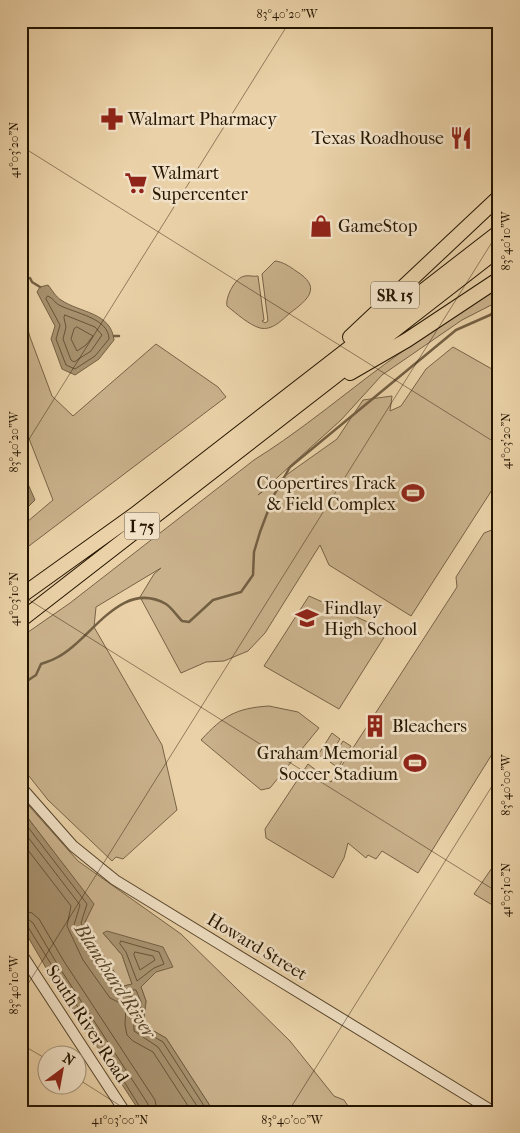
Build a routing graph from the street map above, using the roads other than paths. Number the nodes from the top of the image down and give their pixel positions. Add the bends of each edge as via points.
1 (499, 198) edge
2 (499, 232) edge
3 (499, 250) edge
4 (499, 279) edge
5 (291, 393) junction
6 (263, 432) junction
7 (21, 596) edge
8 (21, 620) edge
9 (21, 787) edge
10 (21, 953) edge
11 (125, 1112) edge
12 (494, 1112) edge

1 - 5 highway, SR 15
2 - 5 highway, I 75
3 - 6 highway, I 75
4 - 6 highway, SR 15
5 - 7 highway, I 75 via 134,515
6 - 8 highway, I 75
9 - 12 street, Howard Street via 73,846 115,880
10 - 11 street, South River Road

